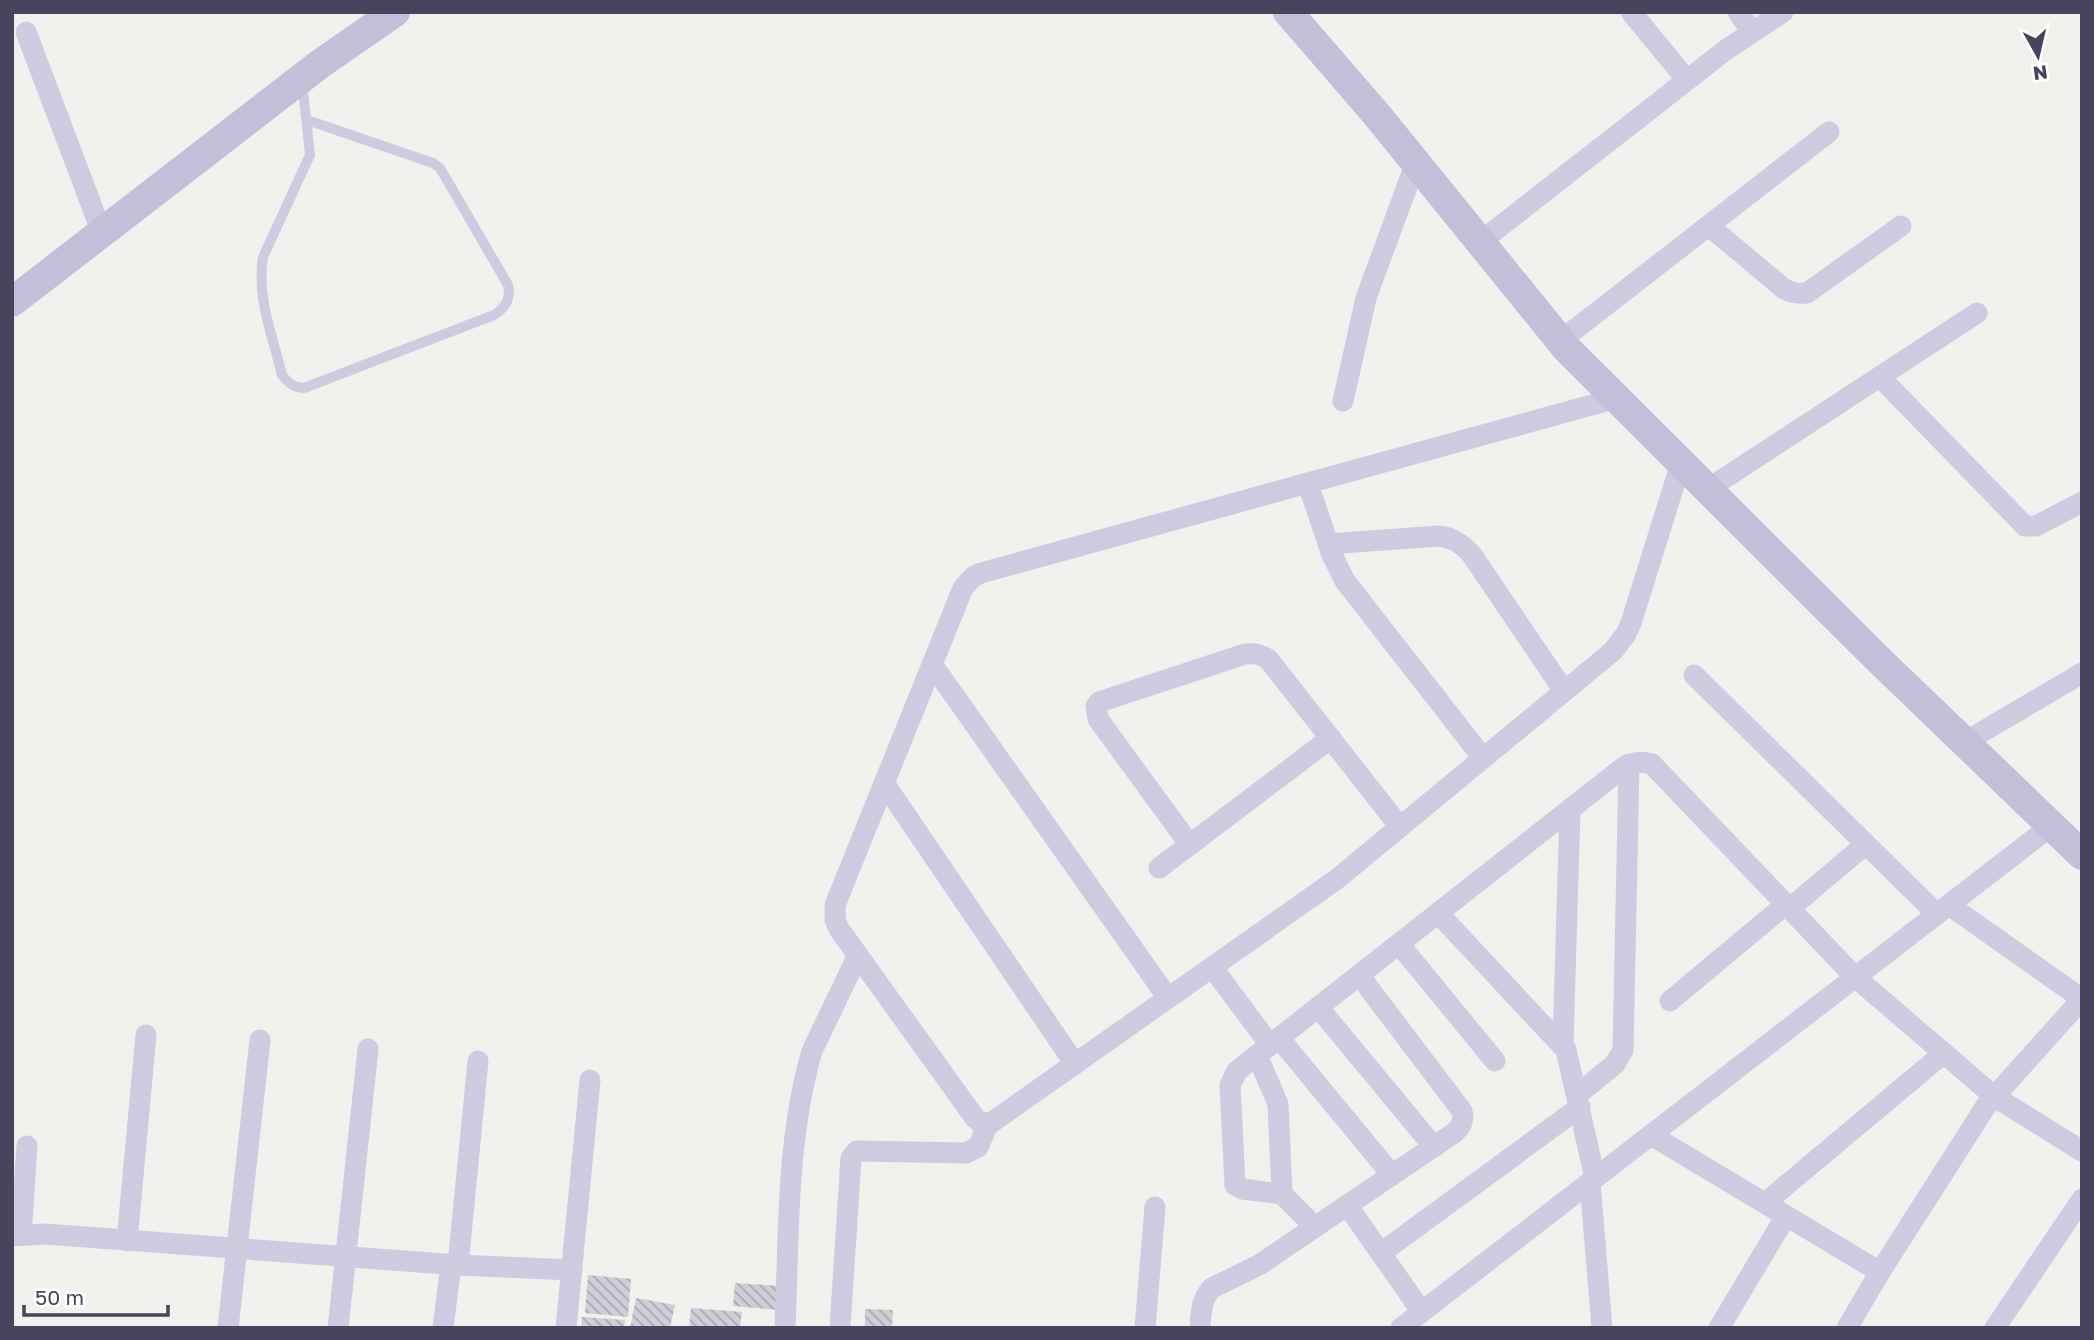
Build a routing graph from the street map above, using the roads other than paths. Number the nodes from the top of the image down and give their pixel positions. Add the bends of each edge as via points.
1 (395, 12) edge
2 (1288, 12) edge
3 (1631, 12) edge
4 (1738, 12) edge
5 (1783, 12) edge
6 (26, 32) dead end
7 (1752, 32) junction
8 (302, 78) junction
9 (1686, 80) junction
10 (307, 120) junction
11 (1829, 132) dead end
12 (1416, 162) junction
13 (1709, 226) junction
14 (1901, 226) dead end
15 (102, 233) junction
16 (1480, 242) junction
17 (13, 299) edge
18 (1978, 313) dead end
19 (1560, 341) junction
20 (1880, 377) junction
21 (1616, 398) junction
22 (1343, 401) dead end
23 (1681, 463) junction
24 (1308, 484) junction
25 (1708, 489) junction
26 (2082, 502) edge
27 (1328, 544) junction
28 (932, 664) junction
29 (2082, 673) edge
30 (1694, 675) dead end
31 (1564, 691) junction
32 (1331, 738) junction
33 (1965, 742) junction
34 (1483, 758) junction
35 (1629, 764) junction
36 (884, 783) junction
37 (1570, 809) junction
38 (2051, 826) junction
39 (1400, 827) junction
40 (1866, 844) junction
41 (1190, 845) junction
42 (2082, 855) edge
43 (1159, 868) dead end
44 (1787, 907) junction
45 (1943, 909) junction
46 (1438, 913) junction
47 (1399, 944) junction
48 (858, 955) junction
49 (1212, 967) junction
50 (1359, 975) junction
51 (1855, 977) junction
52 (1168, 998) junction
53 (2082, 999) edge
54 (1670, 1001) dead end
55 (1318, 1007) junction
56 (146, 1035) dead end
57 (260, 1040) dead end
58 (1563, 1044) junction
59 (1269, 1046) junction
60 (368, 1049) dead end
61 (1944, 1053) junction
62 (478, 1061) dead end
63 (1495, 1061) dead end
64 (1075, 1063) junction
65 (590, 1080) dead end
66 (1995, 1097) junction
67 (1579, 1101) junction
68 (988, 1124) junction
69 (1651, 1135) junction
70 (27, 1146) dead end
71 (1434, 1147) junction
72 (2082, 1151) edge
73 (1392, 1175) junction
74 (1593, 1180) junction
75 (1282, 1194) junction
76 (2082, 1199) edge
77 (1765, 1203) junction
78 (1347, 1206) junction
79 (1154, 1207) dead end
80 (1786, 1216) junction
81 (1315, 1227) junction
82 (16, 1236) edge
83 (127, 1241) junction
84 (237, 1248) junction
85 (1381, 1253) junction
86 (345, 1256) junction
87 (454, 1265) junction
88 (572, 1270) junction
89 (1880, 1272) junction
90 (1422, 1311) junction
91 (228, 1328) edge
92 (338, 1328) edge
93 (443, 1328) edge
94 (566, 1328) edge
95 (785, 1328) edge
96 (840, 1328) edge
97 (1145, 1328) edge
98 (1200, 1328) edge
99 (1401, 1328) edge
100 (1602, 1328) edge
101 (1719, 1328) edge
102 (1847, 1328) edge
103 (1995, 1328) edge

1 - 8 street
2 - 12 street
3 - 9 street
4 - 7 street
5 - 7 street
6 - 15 street
7 - 9 street
8 - 10 lane
8 - 15 street
9 - 16 street
10 - 10 lane via 310,155 260,273 282,375 289,384 304,388 504,308 508,285 440,168
11 - 13 street
12 - 16 street
12 - 22 street via 1366,298
13 - 14 street via 1783,288 1801,294
13 - 19 street
15 - 17 street
16 - 19 street
18 - 20 street
19 - 21 street
20 - 25 street
20 - 26 street via 2025,526 2036,526
21 - 23 street
21 - 24 street
23 - 25 street
23 - 31 street via 1626,634 1613,651
24 - 27 street
24 - 28 street via 974,576 963,588
25 - 33 street
27 - 31 street via 1452,538 1472,555
27 - 34 street via 1345,581
28 - 36 street
28 - 52 street
29 - 33 street
30 - 40 street
31 - 34 street
32 - 39 street
32 - 41 street
32 - 41 street via 1261,654 1245,654 1099,702 1098,719
33 - 38 street
34 - 39 street
35 - 37 street
35 - 44 street via 1651,764
35 - 67 street via 1623,1050
36 - 48 street via 835,905 839,929
36 - 64 street
37 - 46 street
37 - 58 street
38 - 42 street
38 - 45 street
39 - 49 street via 1337,879
40 - 44 street
40 - 45 street
41 - 43 street
44 - 51 street
44 - 54 street
45 - 51 street
45 - 53 street
46 - 47 street
46 - 58 street
47 - 50 street
47 - 63 street
48 - 68 street via 975,1118
48 - 95 street via 807,1066 793,1148
49 - 52 street
49 - 59 street
50 - 55 street
50 - 71 street via 1462,1111 1460,1128
51 - 61 street
51 - 69 street
52 - 64 street
53 - 66 street
55 - 59 street
55 - 71 street
56 - 83 street
57 - 84 street
58 - 67 street
59 - 73 street
59 - 75 street via 1278,1104
59 - 75 street via 1232,1077 1233,1181 1238,1188
60 - 86 street
61 - 66 street
61 - 77 street
62 - 87 street
64 - 68 street
65 - 88 street
66 - 72 street
66 - 89 street
67 - 74 street
67 - 85 street
68 - 96 street via 978,1147 966,1153 853,1153
69 - 74 street
69 - 77 street
70 - 82 street
71 - 73 street
73 - 78 street
74 - 90 street
74 - 100 street
75 - 81 street
76 - 103 street
77 - 80 street
78 - 81 street
78 - 85 street
79 - 97 street
80 - 89 street
80 - 101 street
81 - 98 street via 1250,1270 1212,1288 1202,1302
82 - 83 street
83 - 84 street
84 - 86 street
84 - 91 street
85 - 90 street
86 - 87 street
86 - 92 street
87 - 88 street
87 - 93 street
88 - 94 street
89 - 102 street
90 - 99 street

